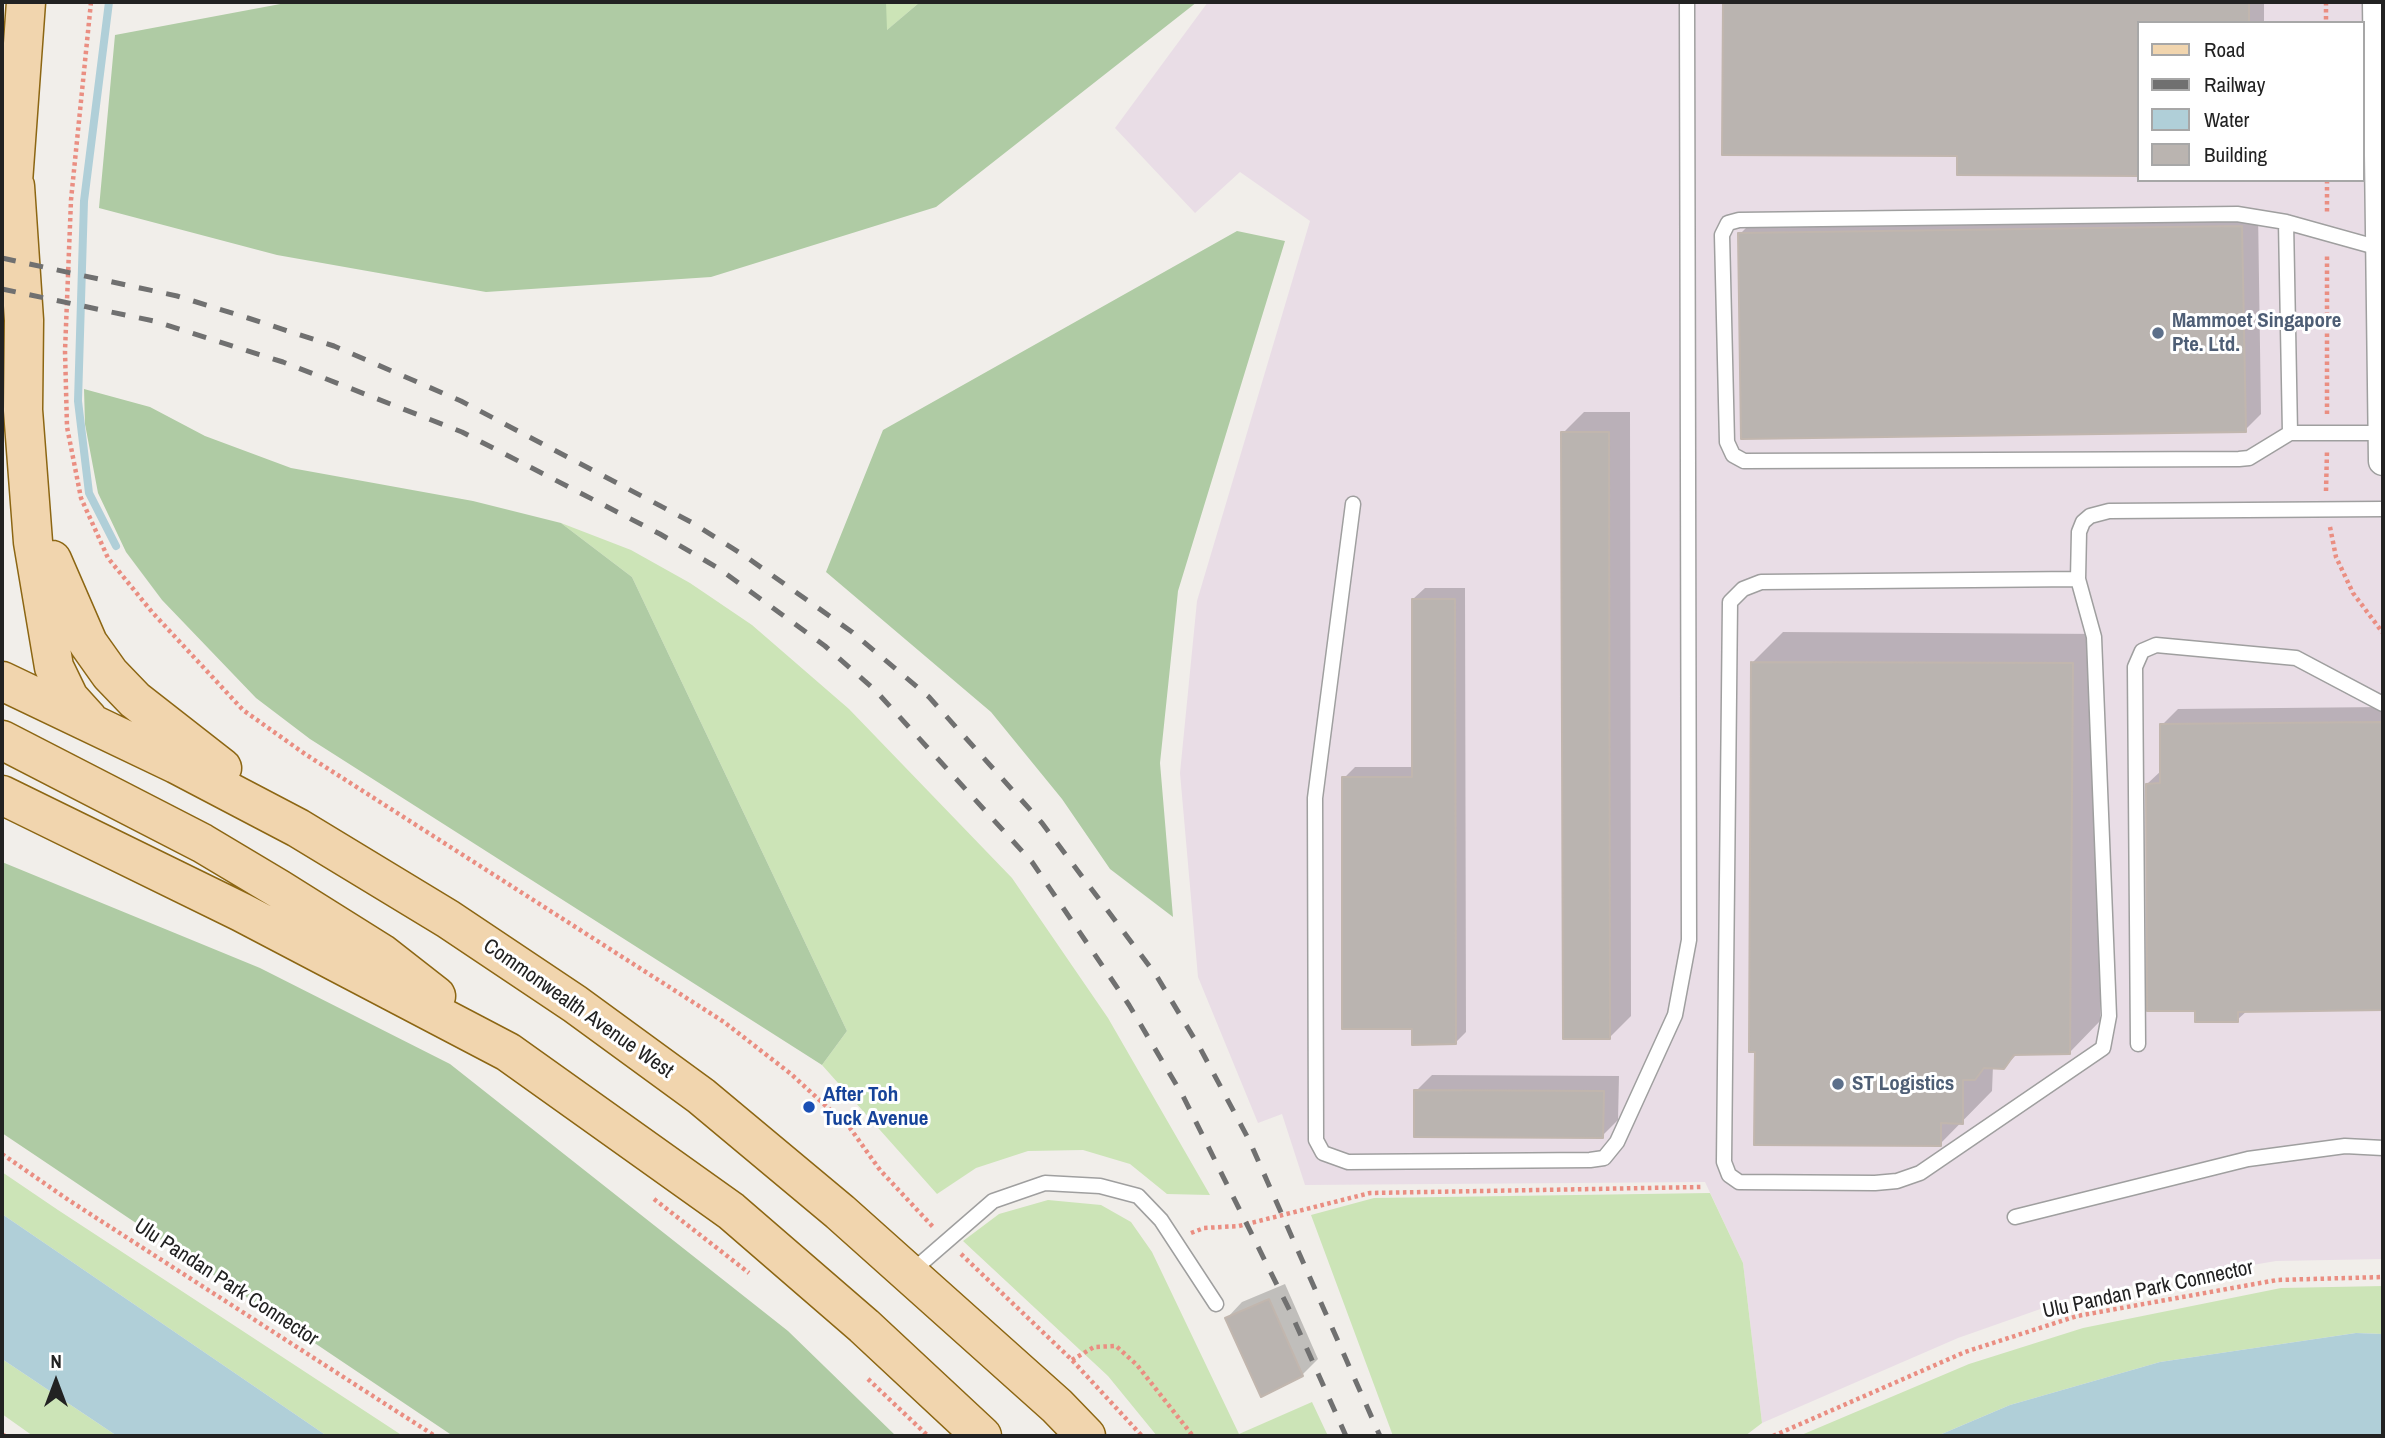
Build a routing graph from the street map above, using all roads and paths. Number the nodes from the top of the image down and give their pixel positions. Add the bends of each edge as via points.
1 (26, 2) edge
2 (91, 2) edge
3 (1687, 2) edge
4 (2326, 2) edge
5 (2376, 2) edge
6 (2326, 21) edge
7 (2327, 182) edge
8 (15, 186) junction
9 (2287, 222) junction
10 (2327, 233) junction
11 (2381, 249) edge
12 (2, 282) edge
13 (2382, 308) edge
14 (2290, 433) junction
15 (2327, 433) junction
16 (2383, 433) edge
17 (26, 460) junction
18 (2383, 461) edge
19 (1353, 504) dead end
20 (2326, 508) junction
21 (2383, 509) edge
22 (2078, 579) junction
23 (2383, 633) edge
24 (2, 681) edge
25 (2383, 704) edge
26 (92, 724) junction
27 (2, 740) edge
28 (2, 795) edge
29 (298, 828) junction
30 (2138, 1045) dead end
31 (508, 1052) junction
32 (2383, 1148) edge
33 (2, 1154) edge
34 (1703, 1187) dead end
35 (650, 1196) dead end
36 (2015, 1217) dead end
37 (946, 1239) junction
38 (1174, 1239) junction
39 (909, 1274) junction
40 (2383, 1277) edge
41 (758, 1280) dead end
42 (1216, 1304) dead end
43 (1072, 1360) junction
44 (860, 1370) dead end
45 (435, 1436) edge
46 (928, 1436) edge
47 (982, 1436) edge
48 (1086, 1436) edge
49 (1142, 1436) edge
50 (1193, 1436) edge
51 (1773, 1436) edge

1 - 8 main road
2 - 37 path via 71,200 66,402 81,498 108,558 243,710 724,1022 850,1128 888,1180
3 - 19 lane via 1689,940 1675,1015 1617,1142 1604,1157 1348,1162 1323,1153 1316,1140 1315,798
4 - 6 path
5 - 11 street
7 - 10 path
8 - 12 main road
8 - 17 main road via 24,320
9 - 10 lane
9 - 14 lane
9 - 14 lane via 2237,214 1739,219 1728,223 1722,235 1727,442 1733,455 1744,461 2239,459 2249,458
10 - 11 lane
10 - 15 path
11 - 13 street
13 - 16 street
14 - 15 lane
15 - 16 lane
15 - 20 path
16 - 18 street
17 - 26 main road via 33,542 54,667 69,698
17 - 29 main road via 53,565 75,619 103,664 135,700
20 - 21 lane
20 - 22 lane via 2100,513 2083,522 2079,532
20 - 23 path via 2336,557 2353,593
22 - 22 lane via 2094,637 2109,1016 2103,1048 1920,1173 1875,1183 1739,1182 1729,1175 1724,1162 1730,602 1743,589 1761,582
24 - 26 main road, Commonwealth Avenue West
25 - 30 lane via 2296,657 2156,645 2142,651 2134,667
26 - 29 main road, Commonwealth Avenue West
27 - 31 main road via 279,888 381,953
28 - 31 main road via 241,912
29 - 39 main road, Commonwealth Avenue West via 448,919 691,1088
31 - 47 main road via 731,1211
32 - 36 lane via 2345,1146 2248,1159
33 - 45 path, Ulu Pandan Park Connector
34 - 38 path via 1370,1193 1239,1226 1204,1228
35 - 41 path
37 - 38 lane via 993,1201 1045,1183 1100,1185 1138,1196
37 - 39 lane
37 - 43 path
38 - 42 lane
39 - 48 main road, Commonwealth Avenue West
40 - 51 path, Ulu Pandan Park Connector via 2277,1280 2077,1316 1965,1352
43 - 49 path
43 - 50 path via 1094,1347 1116,1346 1137,1364
44 - 46 path

